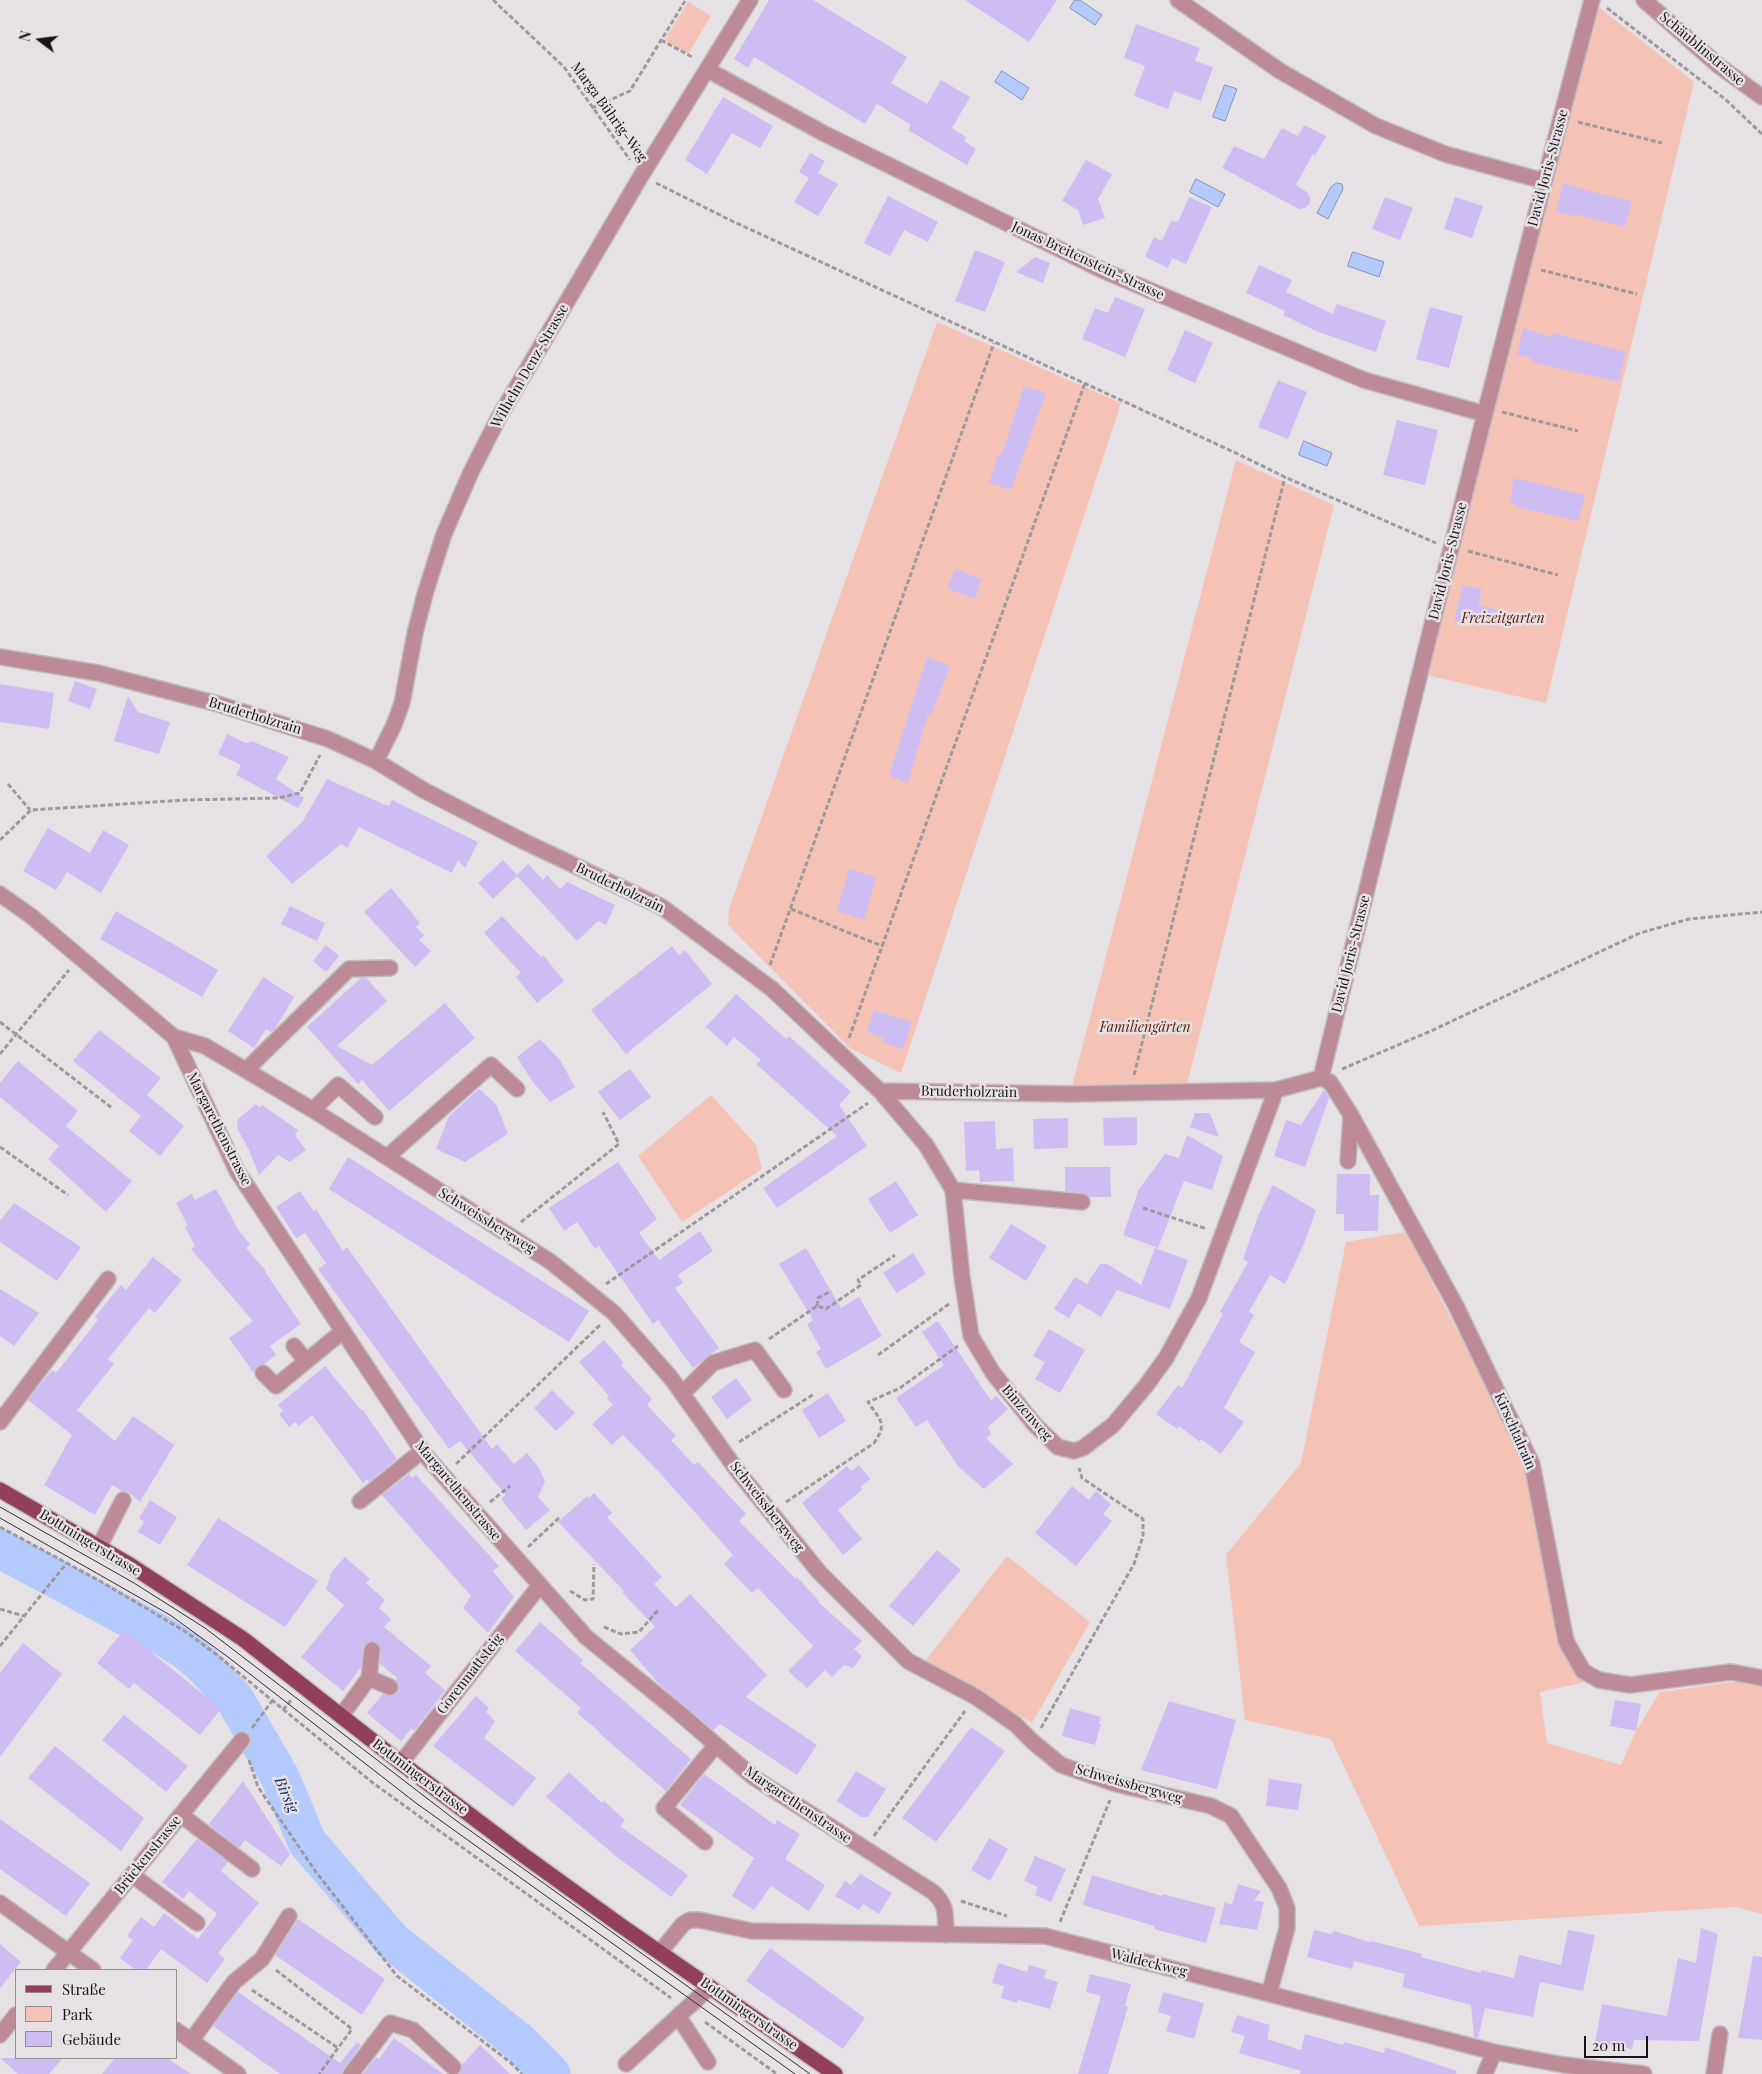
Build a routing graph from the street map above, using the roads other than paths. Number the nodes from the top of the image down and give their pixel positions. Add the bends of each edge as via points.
1 (750, 0) edge
2 (1178, 0) edge
3 (1644, 0) edge
4 (1598, 3) edge
5 (708, 70) junction
6 (1762, 97) edge
7 (1544, 181) junction
8 (1486, 411) junction
9 (0, 657) edge
10 (376, 761) junction
11 (0, 894) edge
12 (390, 968) dead end
13 (174, 1037) junction
14 (246, 1070) junction
15 (1321, 1078) junction
16 (518, 1089) dead end
17 (1276, 1090) junction
18 (881, 1092) junction
19 (313, 1110) junction
20 (1351, 1115) junction
21 (375, 1116) dead end
22 (386, 1157) junction
23 (1348, 1161) dead end
24 (953, 1190) junction
25 (1082, 1202) dead end
26 (108, 1279) dead end
27 (343, 1331) junction
28 (294, 1346) dead end
29 (306, 1361) junction
30 (263, 1372) dead end
31 (784, 1390) dead end
32 (682, 1394) junction
33 (0, 1422) edge
34 (422, 1451) junction
35 (0, 1490) edge
36 (123, 1500) dead end
37 (360, 1501) dead end
38 (99, 1547) junction
39 (540, 1585) junction
40 (372, 1650) dead end
41 (370, 1678) junction
42 (1762, 1678) edge
43 (390, 1687) dead end
44 (341, 1716) junction
45 (242, 1740) road end
46 (716, 1745) junction
47 (400, 1763) junction
48 (181, 1815) junction
49 (705, 1842) dead end
50 (252, 1868) dead end
51 (132, 1874) junction
52 (0, 1903) edge
53 (289, 1916) dead end
54 (197, 1923) dead end
55 (946, 1935) junction
56 (660, 1952) junction
57 (68, 1953) junction
58 (55, 1969) edge
59 (92, 1969) edge
60 (710, 1987) junction
61 (1269, 1994) junction
62 (682, 2012) junction
63 (15, 2016) edge
64 (178, 2031) edge
65 (1720, 2034) dead end
66 (0, 2035) edge
67 (192, 2041) junction
68 (1494, 2052) junction
69 (708, 2062) dead end
70 (626, 2064) dead end
71 (453, 2068) dead end
72 (238, 2074) edge
73 (351, 2074) edge
74 (835, 2074) edge
75 (1485, 2074) edge
76 (1644, 2074) edge
77 (1714, 2074) edge

1 - 5 street, Wilhelm Denz-Strasse
2 - 7 street via 1280,71 1376,126 1446,154
3 - 6 street, Schäublinstrasse via 1719,66
4 - 7 street, David Joris-Strasse
5 - 8 street, Jonas Breitenstein-Strasse via 823,133 1104,271 1364,380
5 - 10 street, Wilhelm Denz-Strasse via 641,176 499,417 471,472 444,534 425,594 402,703
7 - 8 street, David Joris-Strasse
8 - 15 street, David Joris-Strasse
9 - 10 street, Bruderholzrain via 98,673 218,704 328,739
10 - 18 street, Bruderholzrain via 521,840 662,907 764,982
11 - 13 street, Margarethenstrasse via 31,916
12 - 14 street via 348,969
13 - 14 street, Schweissbergweg via 205,1046
13 - 27 street, Margarethenstrasse via 237,1171
14 - 19 street, Schweissbergweg
15 - 17 street
15 - 20 street, Kirschtalrain via 1330,1082
16 - 22 street via 491,1065
17 - 18 street, Bruderholzrain via 1070,1094
17 - 24 street, Binzenweg via 1199,1298 1166,1358 1145,1387 1113,1425 1084,1448 1058,1447 1041,1431 993,1372 971,1336
18 - 24 street, Binzenweg via 926,1145
19 - 21 street via 338,1085
19 - 22 street, Schweissbergweg
20 - 23 street
20 - 42 street, Kirschtalrain via 1456,1306 1532,1464 1566,1641 1583,1671 1599,1680 1630,1685 1731,1672
22 - 32 street, Schweissbergweg via 551,1262 614,1313
24 - 25 street
26 - 33 street
27 - 29 street
27 - 34 street, Margarethenstrasse
28 - 29 street
29 - 30 street via 276,1386
31 - 32 street via 754,1350 713,1363
32 - 61 street, Schweissbergweg via 819,1572 908,1661 976,1697 1015,1724 1062,1765 1116,1784 1211,1806 1231,1816 1279,1888 1286,1908 1287,1928
34 - 37 street
34 - 39 street, Margarethenstrasse
35 - 38 main road, Bottmingerstrasse
36 - 38 street
38 - 44 main road, Bottmingerstrasse via 243,1639
39 - 46 street, Margarethenstrasse via 586,1638
39 - 47 street, Gorenmattsteig
40 - 41 street
41 - 43 street
41 - 44 street
44 - 47 main road, Bottmingerstrasse
45 - 48 street, Brückenstrasse
46 - 49 street via 664,1808
46 - 55 street, Margarethenstrasse via 753,1777 933,1892 945,1907
47 - 56 main road, Bottmingerstrasse
48 - 50 street
48 - 51 street, Brückenstrasse
51 - 54 street
51 - 57 street, Brückenstrasse
52 - 57 street
53 - 67 street via 262,1958 237,1980
55 - 56 street, Waldeckweg via 752,1932 690,1920
55 - 61 street, Waldeckweg via 1045,1936
56 - 60 main road, Bottmingerstrasse
57 - 58 street, Brückenstrasse
57 - 59 street
60 - 62 street
60 - 74 main road, Bottmingerstrasse
61 - 68 street, Waldeckweg
62 - 69 street
62 - 70 street
63 - 66 street
64 - 67 street
65 - 77 street
67 - 72 street
68 - 75 street
68 - 76 street, Waldeckweg via 1564,2065
71 - 73 street via 413,2030 390,2023

